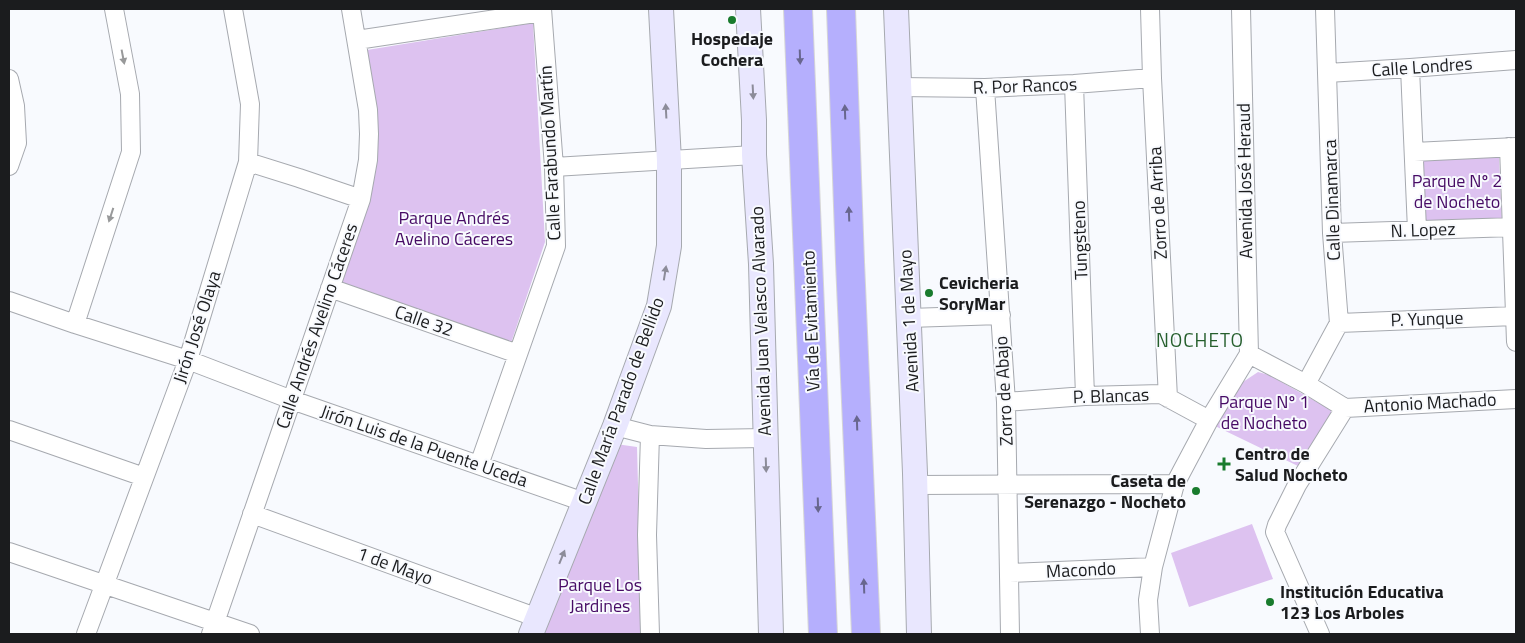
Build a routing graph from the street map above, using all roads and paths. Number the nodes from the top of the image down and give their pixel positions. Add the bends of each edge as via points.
1 (114, 9) edge
2 (233, 9) edge
3 (351, 9) edge
4 (661, 9) edge
5 (748, 9) edge
6 (798, 9) edge
7 (841, 9) edge
8 (896, 9) edge
9 (1150, 9) edge
10 (1241, 9) edge
11 (1325, 9) edge
12 (542, 11) edge
13 (357, 40) junction
14 (1516, 60) edge
15 (1410, 68) junction
16 (1327, 73) junction
17 (1152, 78) junction
18 (9, 79) edge
19 (1074, 84) junction
20 (898, 87) junction
21 (985, 88) junction
22 (1513, 147) edge
23 (1414, 152) junction
24 (754, 155) junction
25 (669, 161) junction
26 (248, 162) junction
27 (9, 166) edge
28 (554, 167) junction
29 (361, 199) junction
30 (1513, 226) junction
31 (1417, 230) junction
32 (1332, 233) junction
33 (330, 288) junction
34 (9, 300) edge
35 (1001, 315) junction
36 (1515, 316) edge
37 (909, 318) junction
38 (1338, 323) junction
39 (76, 324) junction
40 (1516, 342) edge
41 (518, 354) junction
42 (1249, 354) junction
43 (188, 360) junction
44 (1306, 384) junction
45 (1085, 396) junction
46 (1168, 398) junction
47 (1516, 399) edge
48 (292, 400) junction
49 (1006, 402) junction
50 (1345, 408) junction
51 (1209, 420) junction
52 (615, 426) junction
53 (9, 430) edge
54 (650, 434) junction
55 (766, 438) junction
56 (479, 465) junction
57 (144, 477) junction
58 (1008, 484) junction
59 (1175, 484) junction
60 (916, 485) junction
61 (584, 502) junction
62 (252, 514) junction
63 (9, 552) edge
64 (1153, 567) junction
65 (1009, 573) junction
66 (104, 585) junction
67 (534, 626) edge
68 (213, 628) edge
69 (86, 634) edge
70 (250, 634) edge
71 (650, 634) edge
72 (771, 634) edge
73 (823, 634) edge
74 (866, 634) edge
75 (919, 634) edge
76 (1010, 634) edge
77 (1150, 634) edge
78 (1320, 634) edge

1 -> 39 street via 130,94 131,152
2 - 26 street, Jirón José Olaya via 250,104
3 - 13 street, Calle Andrés Avelino Cáceres
25 -> 4 street, Calle María Parado de Bellido
5 -> 24 street, Avenida Juan Velasco Alvarado
6 -> 73 highway, Vía de Evitamiento
74 -> 7 highway
8 - 20 street, Avenida 1 de Mayo
9 - 17 street, Zorro de Arriba
10 - 42 street, Avenida José Heraud
11 - 16 street, Calle Dinamarca
12 - 13 street
12 - 28 street, Calle Farabundo Martín
13 - 29 street, Calle Andrés Avelino Cáceres via 369,134
14 - 15 street, Calle Londres
15 - 16 street, Calle Londres
15 - 23 street
16 - 32 street, Calle Dinamarca
17 - 19 street, R. Por Rancos
17 - 46 street, Zorro de Arriba
18 - 27 street via 15,106 17,143
19 - 21 street, R. Por Rancos
19 - 45 street, Tungsteno
20 - 21 street, R. Por Rancos
20 - 37 street, Avenida 1 de Mayo
21 - 35 street, Zorro de Abajo
22 - 23 street
22 - 30 street
23 - 31 street
24 - 25 street
24 - 55 street, Avenida Juan Velasco Alvarado
25 - 28 street
52 -> 25 street, Calle María Parado de Bellido via 659,306 669,246
26 - 29 street
26 - 43 street, Jirón José Olaya
28 - 41 street, Calle Farabundo Martín via 556,246
29 - 33 street, Calle Andrés Avelino Cáceres
30 - 31 street, N. Lopez
30 - 36 street
31 - 32 street, N. Lopez
32 - 38 street, Calle Dinamarca
33 - 41 street, Calle 32
33 - 48 street, Calle Andrés Avelino Cáceres
34 - 39 street, Jirón Luis de la Puente Uceda
35 - 37 street
35 - 49 street, Zorro de Abajo
36 - 38 street, P. Yunque
36 - 40 street
37 - 60 street, Avenida 1 de Mayo
38 - 44 street
39 - 43 street, Jirón Luis de la Puente Uceda
41 - 56 street, Calle Farabundo Martín
42 - 44 street
42 - 51 street
43 - 48 street, Jirón Luis de la Puente Uceda
43 - 57 street, Jirón José Olaya
44 - 50 street
45 - 46 street, P. Blancas via 1161,394
45 - 49 street, P. Blancas
46 - 51 street, P. Blancas
47 - 50 street, Antonio Machado
48 - 56 street, Jirón Luis de la Puente Uceda
48 - 62 street, Calle Andrés Avelino Cáceres
49 - 58 street, Zorro de Abajo
50 - 78 street via 1297,486 1275,532
51 - 59 street
52 - 54 street
52 - 61 street, Calle María Parado de Bellido
53 - 57 street
54 - 55 street via 706,439
54 - 71 street via 647,535
55 -> 72 street, Avenida Juan Velasco Alvarado
56 - 61 street, Jirón Luis de la Puente Uceda
57 - 66 street, Jirón José Olaya
58 - 59 street
58 - 60 street
58 - 65 street, Zorro de Abajo
59 - 64 street
60 - 75 street, Avenida 1 de Mayo
67 -> 61 street, Calle María Parado de Bellido
62 - 67 street, 1 de Mayo
62 - 68 street, Calle Andrés Avelino Cáceres
63 - 66 street
64 - 65 street, Macondo
64 - 77 street via 1148,600
65 - 76 street, Zorro de Abajo
66 - 68 street
66 - 69 street, Jirón José Olaya
68 - 70 street

